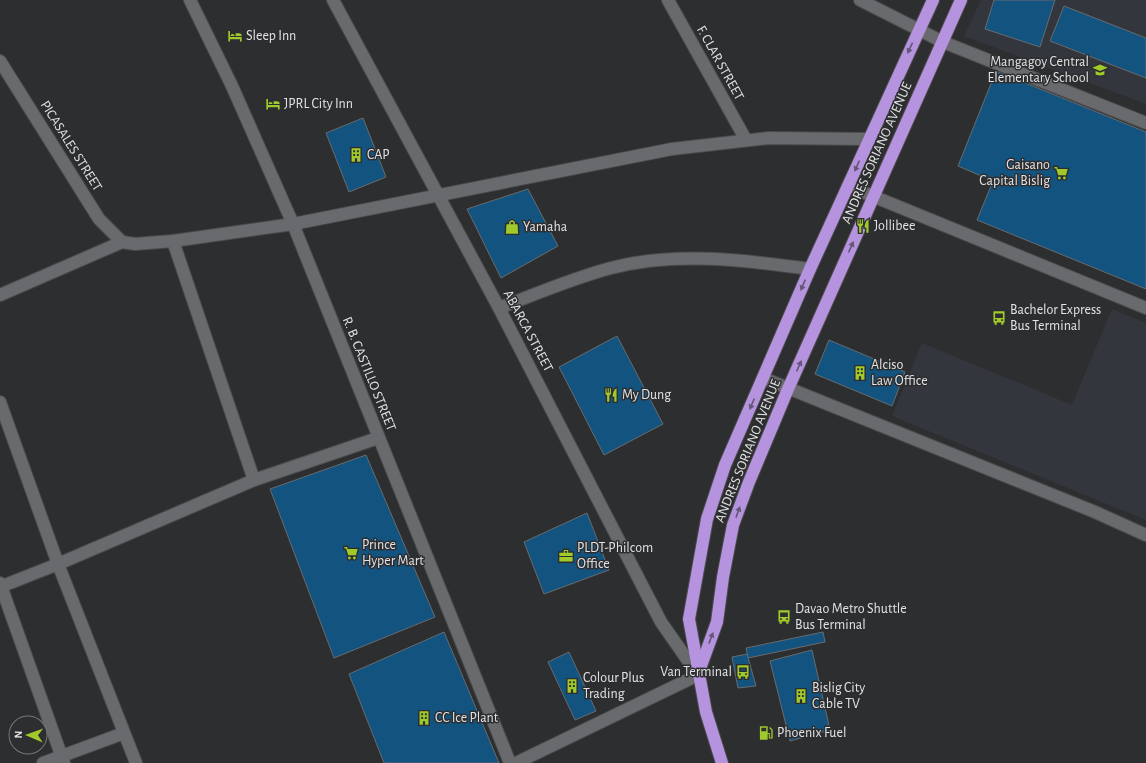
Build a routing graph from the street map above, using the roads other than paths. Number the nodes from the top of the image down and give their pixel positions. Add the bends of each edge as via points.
1 (190, 0) edge
2 (333, 0) edge
3 (668, 0) edge
4 (860, 0) edge
5 (933, 0) edge
6 (961, 0) edge
7 (918, 30) junction
8 (943, 42) junction
9 (0, 62) edge
10 (1146, 123) edge
11 (869, 139) junction
12 (746, 140) junction
13 (848, 186) junction
14 (437, 196) junction
15 (874, 196) junction
16 (293, 224) junction
17 (173, 241) junction
18 (122, 242) junction
19 (810, 269) junction
20 (0, 295) edge
21 (499, 308) junction
22 (1146, 308) edge
23 (763, 378) junction
24 (788, 389) junction
25 (0, 402) edge
26 (378, 438) junction
27 (254, 480) junction
28 (1146, 535) edge
29 (58, 564) junction
30 (0, 585) edge
31 (698, 675) junction
32 (124, 733) junction
33 (62, 759) edge
34 (43, 763) edge
35 (136, 763) edge
36 (510, 763) edge
37 (516, 763) edge
38 (722, 763) edge

1 - 16 street, R. B. CASTILLO STREET via 232,86
2 - 14 street, ABARCA STREET
3 - 12 street, F. CLAR STREET
4 - 7 street
5 - 7 highway, ANDRES SORIANO AVENUE
6 - 8 highway, ANDRES SORIANO AVENUE
7 - 8 street
7 -> 11 highway, ANDRES SORIANO AVENUE
8 - 10 street
8 - 15 highway, ANDRES SORIANO AVENUE
9 - 18 street, PICASALES STREET via 99,219
11 - 12 street via 792,137
11 -> 13 highway, ANDRES SORIANO AVENUE
12 - 14 street via 645,153
13 - 15 street
13 - 19 highway, ANDRES SORIANO AVENUE
14 - 16 street
14 - 21 street, ABARCA STREET
15 - 22 street
24 -> 15 highway, ANDRES SORIANO AVENUE
16 - 17 street
16 - 26 street, R. B. CASTILLO STREET
17 - 18 street via 135,244
17 - 27 street
18 - 20 street
19 - 21 street via 722,259 650,261 610,268
19 -> 23 highway, ANDRES SORIANO AVENUE
21 - 31 street, ABARCA STREET via 661,622
23 - 24 street
23 -> 31 highway, ANDRES SORIANO AVENUE via 725,466 707,519 689,619
24 - 28 street via 1095,512
31 -> 24 highway, ANDRES SORIANO AVENUE via 717,622 734,525
25 - 29 street
26 - 27 street
26 - 36 street, R. B. CASTILLO STREET
27 - 29 street
29 - 30 street
29 - 32 street
30 - 33 street
31 - 37 street
31 - 38 highway via 706,712
32 - 33 street
32 - 35 street
33 - 34 street

